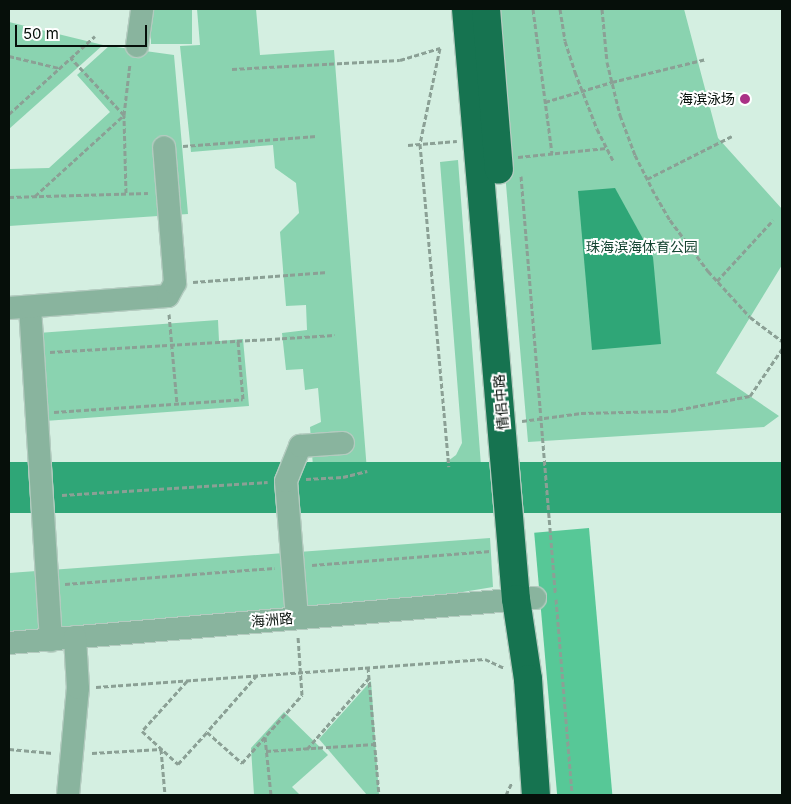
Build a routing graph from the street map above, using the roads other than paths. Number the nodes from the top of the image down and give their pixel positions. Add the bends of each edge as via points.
1 (142, 9) edge
2 (466, 9) edge
3 (486, 9) edge
4 (134, 53) road end
5 (164, 147) road end
6 (19, 307) edge
7 (343, 443) dead end
8 (526, 472) junction
9 (526, 599) junction
10 (297, 618) junction
11 (76, 637) junction
12 (51, 640) junction
13 (9, 643) edge
14 (68, 795) edge
15 (536, 795) edge
16 (552, 795) edge

1 - 4 street
2 - 8 highway, 情侣中路 via 478,139
3 - 8 highway, 情侣中路 via 512,154 532,420
5 - 6 street via 171,290
6 - 12 street via 32,354
7 - 10 street via 300,446 286,481
8 - 9 highway, 情侣中路 via 531,536
9 - 10 street, 海洲路
9 - 15 highway, 情侣中路
9 - 16 highway, 情侣中路
10 - 11 street, 海洲路
11 - 12 street, 海洲路
11 - 14 street via 78,688
12 - 13 street, 海洲路

